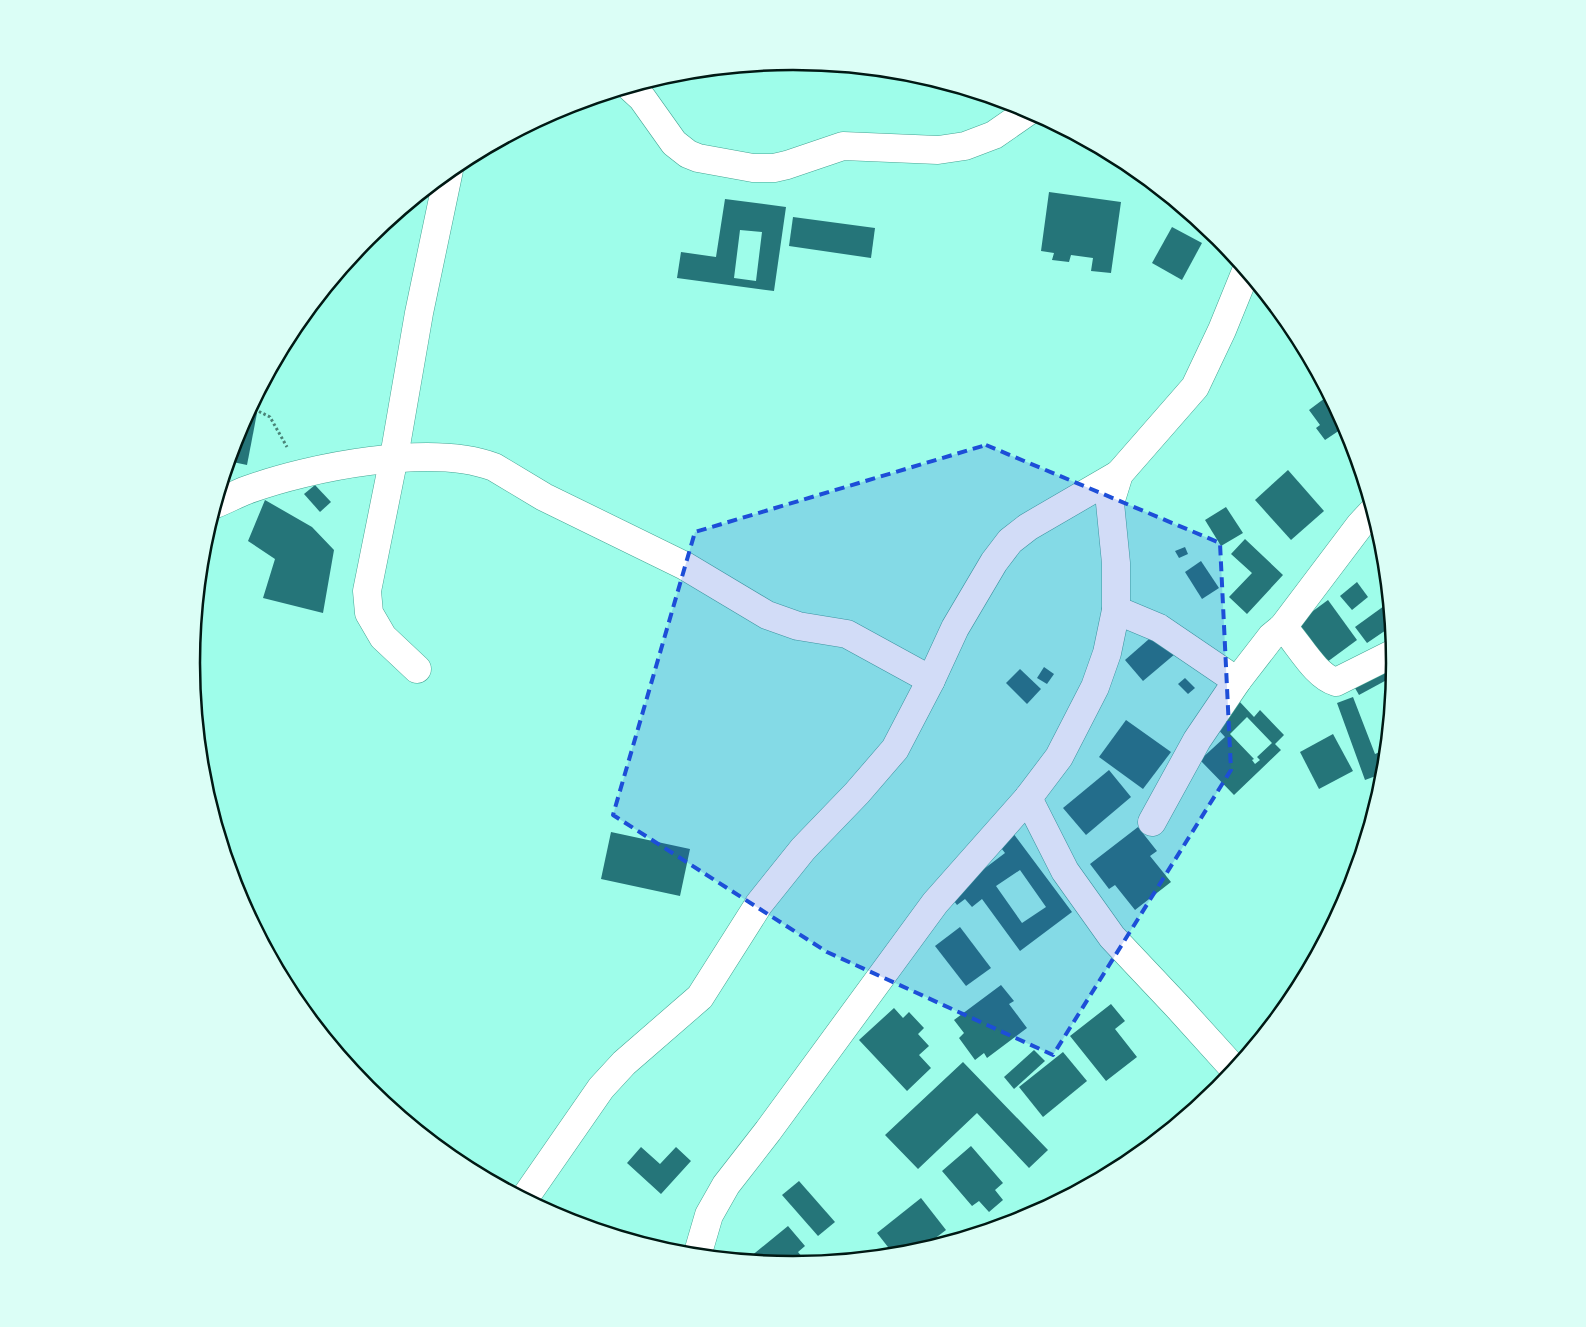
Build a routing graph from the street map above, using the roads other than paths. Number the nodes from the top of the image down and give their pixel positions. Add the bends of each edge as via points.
1 (635, 91) edge
2 (1022, 116) edge
3 (446, 182) edge
4 (1243, 277) edge
5 (394, 457) junction
6 (1119, 474) junction
7 (223, 500) edge
8 (1368, 517) edge
9 (1116, 610) junction
10 (1283, 627) junction
11 (1386, 657) edge
12 (417, 669) dead end
13 (931, 680) junction
14 (1237, 682) junction
15 (1028, 798) junction
16 (1152, 822) dead end
17 (1230, 1065) edge
18 (528, 1194) edge
19 (699, 1249) edge

1 - 2 street via 674,143 688,154 753,168 787,165 843,146 938,150 965,146 994,135
3 - 5 street
4 - 6 street via 1194,387
5 - 7 street via 315,470 245,490
5 - 12 street via 367,590 368,613 383,637
5 - 13 street via 471,460 494,467 544,497 685,566 767,615 798,626 847,634
6 - 9 street via 1110,503 1116,563
6 - 13 street via 1028,527 1010,541 955,628
8 - 10 street
9 - 14 street via 1159,628
9 - 15 street via 1107,653 1095,687 1059,757
10 - 11 street via 1328,680 1336,682
10 - 14 street via 1271,637
13 - 18 street via 895,749 803,849 759,904 700,997 624,1062 601,1088
14 - 16 street via 1197,740
15 - 17 street via 1065,871 1112,937
15 - 19 street via 935,903 726,1185 710,1215

